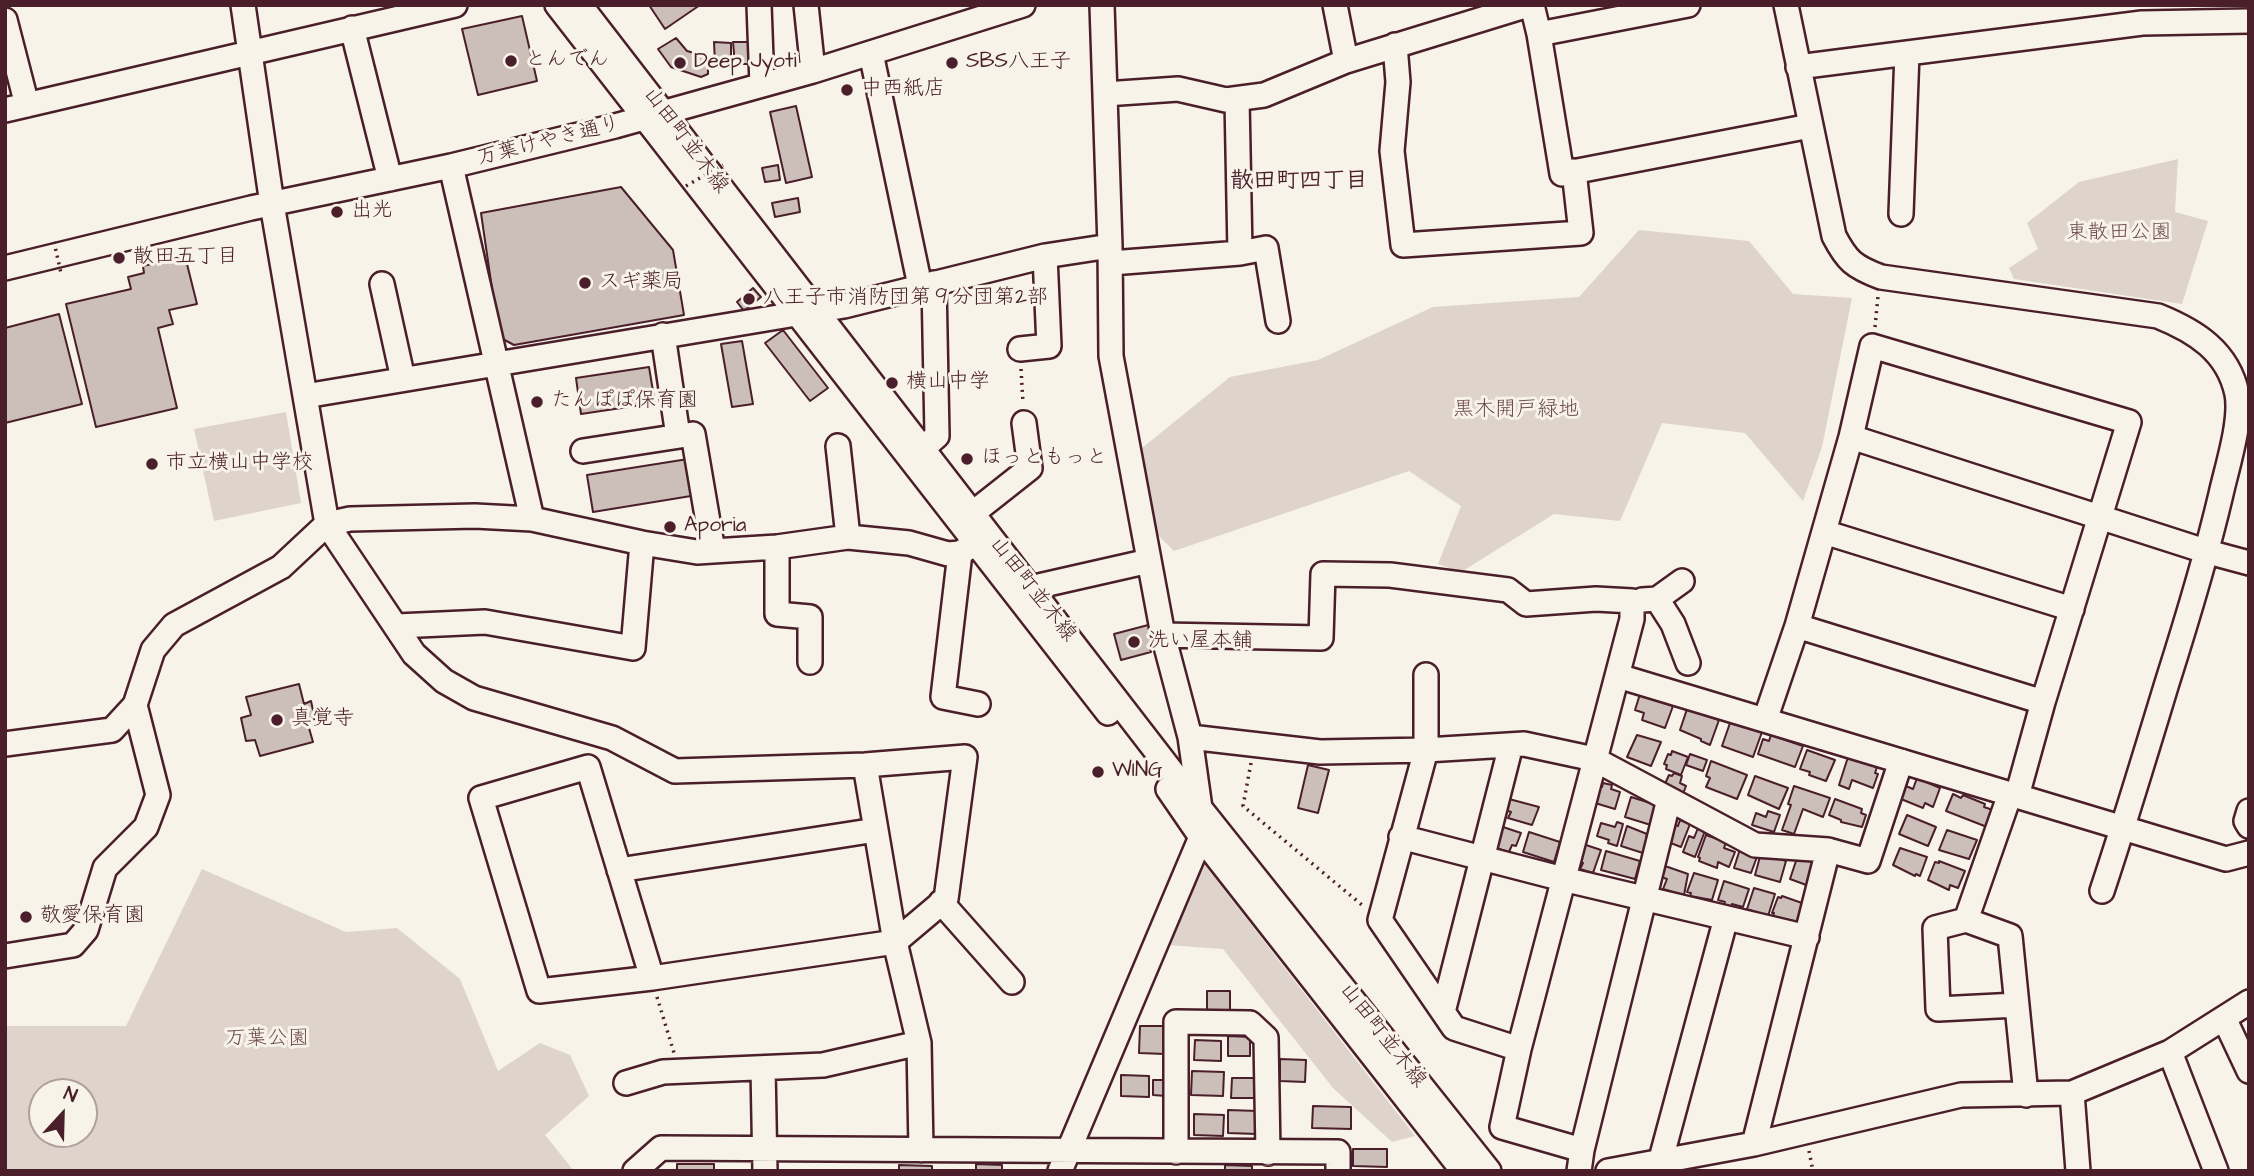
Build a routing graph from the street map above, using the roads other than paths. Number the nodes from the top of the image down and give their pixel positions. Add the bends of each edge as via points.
1 (243, 5) edge
2 (455, 5) edge
3 (546, 5) edge
4 (557, 5) edge
5 (580, 5) edge
6 (593, 5) edge
7 (759, 5) edge
8 (806, 5) edge
9 (1023, 5) edge
10 (1102, 5) edge
11 (1335, 5) edge
12 (1530, 5) edge
13 (1688, 5) edge
14 (1786, 5) edge
15 (993, 10) edge
16 (2140, 14) edge
17 (5, 20) edge
18 (2249, 21) edge
19 (352, 28) junction
20 (1539, 34) junction
21 (583, 38) junction
22 (1395, 45) junction
23 (613, 48) junction
24 (250, 52) junction
25 (872, 53) junction
26 (1907, 53) junction
27 (1346, 61) junction
28 (1798, 67) junction
29 (813, 71) junction
30 (762, 85) junction
31 (1105, 94) junction
32 (1237, 99) junction
33 (16, 108) edge
34 (654, 115) junction
35 (1810, 126) junction
36 (451, 166) junction
37 (1574, 171) junction
38 (390, 179) junction
39 (272, 204) junction
40 (1901, 214) dead end
41 (1240, 253) junction
42 (1111, 254) junction
43 (1045, 256) junction
44 (5, 268) edge
45 (382, 284) dead end
46 (927, 284) junction
47 (805, 312) junction
48 (1278, 321) dead end
49 (663, 335) junction
50 (1020, 349) road end
51 (496, 363) junction
52 (403, 379) junction
53 (305, 396) junction
54 (2243, 399) edge
55 (1024, 423) road end
56 (678, 436) junction
57 (1851, 437) junction
58 (838, 446) dead end
59 (922, 449) junction
60 (583, 451) dead end
61 (972, 513) junction
62 (2100, 516) junction
63 (532, 519) junction
64 (327, 524) junction
65 (1824, 532) junction
66 (848, 537) junction
67 (642, 542) junction
68 (975, 544) junction
69 (777, 547) junction
70 (713, 551) junction
71 (2208, 552) junction
72 (1149, 561) junction
73 (2249, 563) edge
74 (1682, 581) dead end
75 (1022, 591) junction
76 (1657, 599) junction
77 (1632, 601) junction
78 (2072, 609) junction
79 (397, 626) junction
80 (1797, 626) junction
81 (1163, 635) junction
82 (810, 662) dead end
83 (1688, 663) dead end
84 (1426, 676) dead end
85 (1618, 676) junction
86 (2043, 702) junction
87 (978, 704) dead end
88 (135, 705) junction
89 (1765, 720) junction
90 (1190, 737) junction
91 (5, 744) edge
92 (1511, 745) junction
93 (1426, 750) junction
94 (1594, 759) junction
95 (1901, 761) junction
96 (865, 765) junction
97 (2013, 795) junction
98 (1669, 799) junction
99 (1200, 808) junction
100 (2249, 811) edge
101 (2249, 826) edge
102 (2123, 828) junction
103 (876, 830) junction
104 (1201, 837) junction
105 (1401, 837) junction
106 (1828, 850) junction
107 (2249, 853) edge
108 (1482, 858) junction
109 (620, 870) junction
110 (1563, 879) junction
111 (2102, 891) dead end
112 (1644, 898) junction
113 (941, 902) junction
114 (1726, 918) junction
115 (1966, 920) junction
116 (1807, 937) junction
117 (895, 942) junction
118 (5, 956) edge
119 (652, 978) junction
120 (1012, 982) dead end
121 (1340, 996) junction
122 (2249, 1002) edge
123 (2017, 1005) junction
124 (1443, 1012) junction
125 (2224, 1018) junction
126 (919, 1044) junction
127 (1519, 1049) junction
128 (2170, 1052) junction
129 (763, 1068) junction
130 (2249, 1071) edge
131 (626, 1083) dead end
132 (2072, 1093) junction
133 (2026, 1095) junction
134 (1754, 1144) junction
135 (921, 1150) junction
136 (1177, 1152) junction
137 (1268, 1153) junction
138 (765, 1160) edge
139 (1580, 1160) edge
140 (1661, 1160) junction
141 (1064, 1161) edge
142 (635, 1171) edge
143 (1338, 1171) edge
144 (1463, 1171) edge
145 (1489, 1171) edge
146 (1608, 1171) edge
147 (2078, 1171) edge
148 (2216, 1171) edge

1 - 24 street
2 - 19 street
3 - 21 street
4 - 21 street, 山田町並木線
5 - 23 street, 山田町並木線
6 - 23 street
7 - 30 street
8 - 29 street
9 - 15 street, 万葉けやき通り
10 - 31 street
11 - 27 street
12 - 20 street
12 - 22 street
13 - 20 street
14 - 28 street
15 - 25 street, 万葉けやき通り
16 - 18 street
16 - 26 street
17 - 33 street
19 - 24 street
19 - 38 street
20 - 37 street via 1562,174
21 - 34 street, 山田町並木線
22 - 27 street
22 - 37 street via 1398,82 1392,150 1403,245 1581,233
23 - 34 street, 山田町並木線
24 - 33 street
24 - 39 street
25 - 29 street, 万葉けやき通り
25 - 46 street
26 - 28 street
26 - 40 street
27 - 32 street via 1264,95
28 - 35 street
29 - 30 street, 万葉けやき通り
30 - 34 street, 万葉けやき通り
31 - 32 street via 1178,89
31 - 42 street
32 - 41 street
34 - 36 street, 万葉けやき通り
34 - 47 street, 山田町並木線
35 - 37 street
35 - 54 street via 1834,236 1857,268 1881,276 2158,317 2207,342
36 - 38 street, 万葉けやき通り
36 - 51 street
38 - 39 street, 万葉けやき通り
39 - 44 street, 万葉けやき通り
39 - 53 street
41 - 42 street
41 - 48 street via 1266,248
42 - 43 street
42 - 72 street via 1111,356
43 - 46 street
43 - 50 street via 1049,346
45 - 52 street
46 - 47 street
46 - 59 street via 937,436
47 - 49 street
47 - 59 street, 山田町並木線
47 - 68 street, 山田町並木線
49 - 51 street
49 - 56 street
51 - 52 street
51 - 63 street
52 - 53 street
53 - 64 street
54 - 71 street
55 - 61 street via 1030,468
56 - 60 street
56 - 70 street via 693,434
57 - 62 street
57 - 62 street via 1872,346 2129,422
57 - 65 street
58 - 66 street
59 - 61 street, 山田町並木線
61 - 68 street, 山田町並木線
62 - 71 street
62 - 78 street
63 - 64 street via 350,519
63 - 67 street
64 - 79 street
64 - 88 street via 281,566 174,625 153,650
65 - 78 street
65 - 80 street
66 - 68 street via 909,543 948,554
66 - 69 street
67 - 70 street
67 - 79 street via 633,649 485,622
68 - 75 street, 山田町並木線
68 - 87 street via 943,697
69 - 70 street
69 - 82 street via 777,614 810,617
71 - 73 street
71 - 102 street
72 - 75 street
72 - 81 street
74 - 76 street
75 - 99 street, 山田町並木線
75 - 104 street, 山田町並木線
76 - 77 street
76 - 83 street via 1674,624
77 - 81 street via 1526,604 1508,590 1390,575 1322,574 1321,638
77 - 85 street
78 - 86 street
79 - 96 street via 414,654 444,681 474,698 612,738 675,771
80 - 86 street
80 - 89 street
81 - 90 street
84 - 93 street
85 - 89 street
85 - 94 street
86 - 97 street
88 - 91 street via 113,730
88 - 118 street via 158,795 146,827 105,868 86,930 73,945
89 - 95 street
90 - 93 street via 1320,752
90 - 99 street
92 - 93 street
92 - 94 street
92 - 108 street
93 - 105 street
94 - 98 street
94 - 110 street
95 - 97 street
95 - 106 street via 1868,860
96 - 103 street
96 - 113 street via 965,757 946,898
97 - 102 street
97 - 115 street
98 - 106 street via 1755,845
98 - 112 street
99 - 104 street
99 - 121 street, 山田町並木線
100 - 101 street
102 - 107 street via 2227,859
102 - 111 street
103 - 109 street
103 - 117 street
104 - 121 street, 山田町並木線
104 - 141 street
105 - 108 street
105 - 124 street via 1380,920
106 - 116 street
108 - 110 street
108 - 124 street
109 - 119 street
109 - 119 street via 588,767 481,798 539,991
110 - 112 street
110 - 127 street
112 - 114 street
112 - 139 street
113 - 117 street
113 - 120 street
114 - 116 street
114 - 140 street
115 - 123 street via 2010,936
115 - 123 street via 1935,928 1938,1009
116 - 134 street
117 - 119 street
117 - 126 street
121 - 144 street, 山田町並木線
121 - 145 street, 山田町並木線
122 - 125 street
123 - 133 street
124 - 127 street via 1454,1028
125 - 128 street
125 - 130 street
126 - 129 street via 823,1065
126 - 135 street
127 - 139 street via 1502,1127
128 - 132 street
128 - 148 street
129 - 131 street via 663,1072
129 - 138 street
132 - 133 street
132 - 147 street
133 - 134 street via 1961,1095
134 - 140 street
135 - 138 street
135 - 141 street
136 - 137 street
136 - 137 street via 1176,1022 1250,1023 1266,1038
136 - 141 street
137 - 143 street via 1338,1153
138 - 142 street via 661,1148
140 - 146 street

